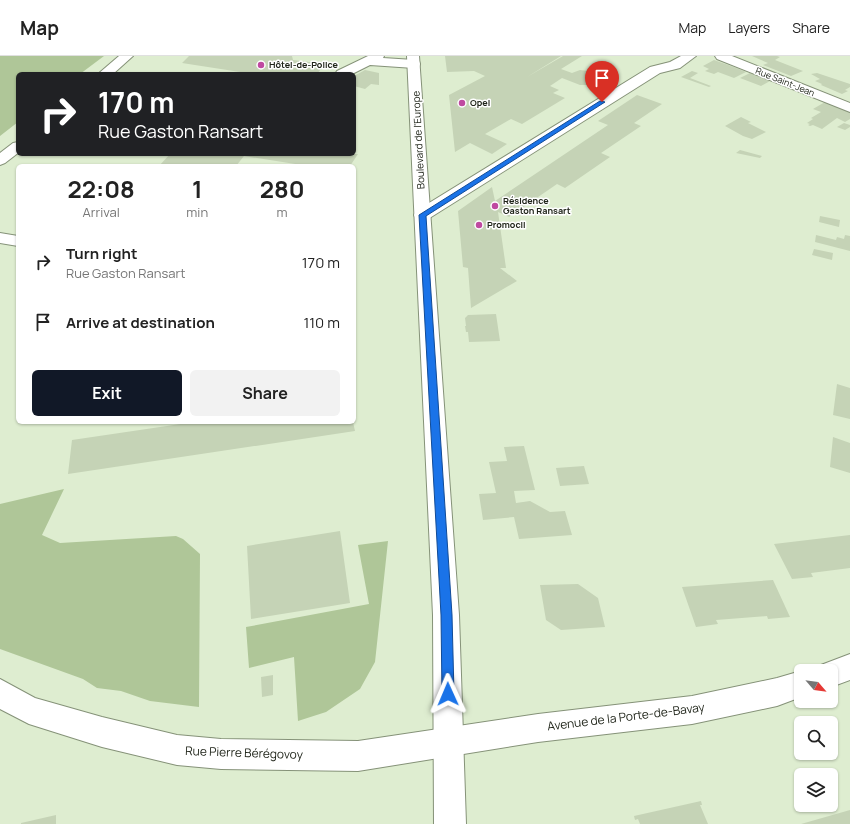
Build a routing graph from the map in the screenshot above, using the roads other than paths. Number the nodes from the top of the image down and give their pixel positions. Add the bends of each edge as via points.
1 (126, 56) edge
2 (690, 56) edge
3 (721, 56) edge
4 (373, 58) edge
5 (413, 60) edge
6 (107, 72) edge
7 (346, 72) edge
8 (850, 108) edge
9 (16, 148) edge
10 (0, 160) edge
11 (422, 215) junction
12 (0, 238) edge
13 (16, 241) edge
14 (850, 667) edge
15 (838, 671) edge
16 (794, 686) edge
17 (0, 693) edge
18 (449, 742) junction
19 (450, 824) edge

1 - 6 street
2 - 11 street via 675,65 655,70
3 - 8 street, Rue Saint-Jean
4 - 5 street
4 - 7 street
5 - 11 street, Boulevard de l'Europe
9 - 10 street
11 - 18 street, Boulevard de l'Europe via 446,615
12 - 13 street
14 - 15 street
16 - 18 street, Avenue de la Porte-de-Bavay via 692,710 538,728
17 - 18 street, Rue Pierre Bérégovoy via 29,710 102,732 177,750 221,754 358,756
18 - 19 street, Boulevard de l'Europe

